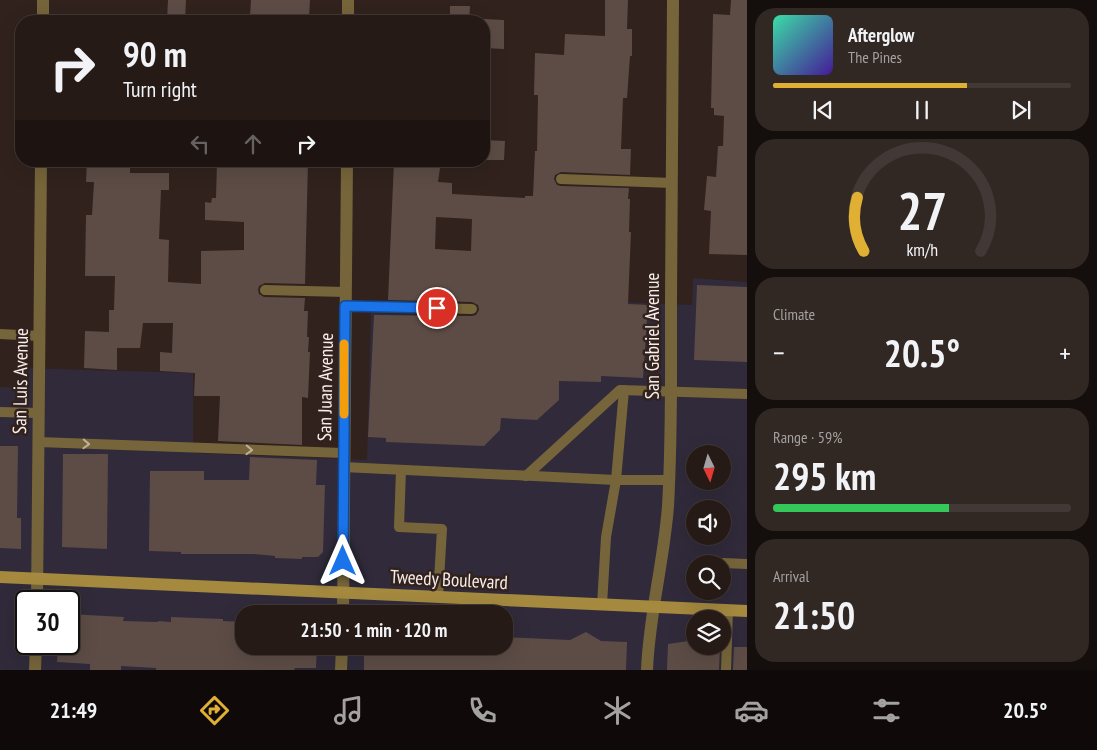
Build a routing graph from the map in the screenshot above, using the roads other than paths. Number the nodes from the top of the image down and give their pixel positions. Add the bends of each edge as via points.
1 (44, 0) edge
2 (348, 0) edge
3 (673, 0) edge
4 (43, 15) edge
5 (348, 15) edge
6 (41, 167) edge
7 (347, 167) edge
8 (561, 179) dead end
9 (672, 183) junction
10 (265, 290) dead end
11 (345, 292) junction
12 (345, 306) junction
13 (472, 309) dead end
14 (0, 334) edge
15 (39, 336) junction
16 (624, 390) junction
17 (671, 391) junction
18 (747, 394) edge
19 (0, 412) edge
20 (38, 413) junction
21 (38, 442) junction
22 (343, 453) junction
23 (343, 467) junction
24 (401, 470) junction
25 (526, 476) junction
26 (616, 480) junction
27 (669, 480) junction
28 (731, 563) edge
29 (747, 564) edge
30 (0, 577) edge
31 (37, 579) junction
32 (37, 590) edge
33 (343, 593) junction
34 (438, 597) junction
35 (343, 605) edge
36 (602, 605) junction
37 (654, 607) junction
38 (728, 610) edge
39 (731, 610) edge
40 (747, 611) edge
41 (36, 655) edge
42 (342, 655) edge
43 (726, 655) edge
44 (35, 670) edge
45 (341, 670) edge
46 (647, 670) edge
47 (726, 670) edge

1 - 4 street
2 - 5 street
3 - 9 street, San Gabriel Avenue
6 - 15 street, San Luis Avenue
7 - 11 street, San Juan Avenue
8 - 9 lane
9 - 17 street, San Gabriel Avenue
10 - 11 lane
11 - 12 street, San Juan Avenue
12 - 13 lane
12 - 22 street, San Juan Avenue
14 - 15 lane
15 - 20 street, San Luis Avenue
16 - 17 lane
16 - 25 lane via 620,390
16 - 26 lane
17 - 18 lane
17 - 27 street, San Gabriel Avenue
19 - 20 lane
20 - 21 street, San Luis Avenue
21 -> 22 lane
21 - 31 street, San Luis Avenue
22 - 23 street, San Juan Avenue
23 - 24 lane
23 - 33 street, San Juan Avenue
24 - 25 lane
24 - 34 lane via 399,527 442,529
25 - 26 lane
26 - 27 lane
26 - 36 lane via 606,538
27 - 37 street, San Gabriel Avenue
28 - 29 lane
30 - 31 main road, Tweedy Boulevard
31 - 32 street, San Luis Avenue
31 - 33 main road, Tweedy Boulevard
33 - 34 main road, Tweedy Boulevard
33 - 35 street, San Juan Avenue
34 - 36 main road, Tweedy Boulevard
36 - 37 main road, Tweedy Boulevard
37 - 38 main road, Tweedy Boulevard
37 - 46 street, San Gabriel Avenue
39 - 40 main road, Tweedy Boulevard
41 - 44 street
42 - 45 street
43 - 47 lane

